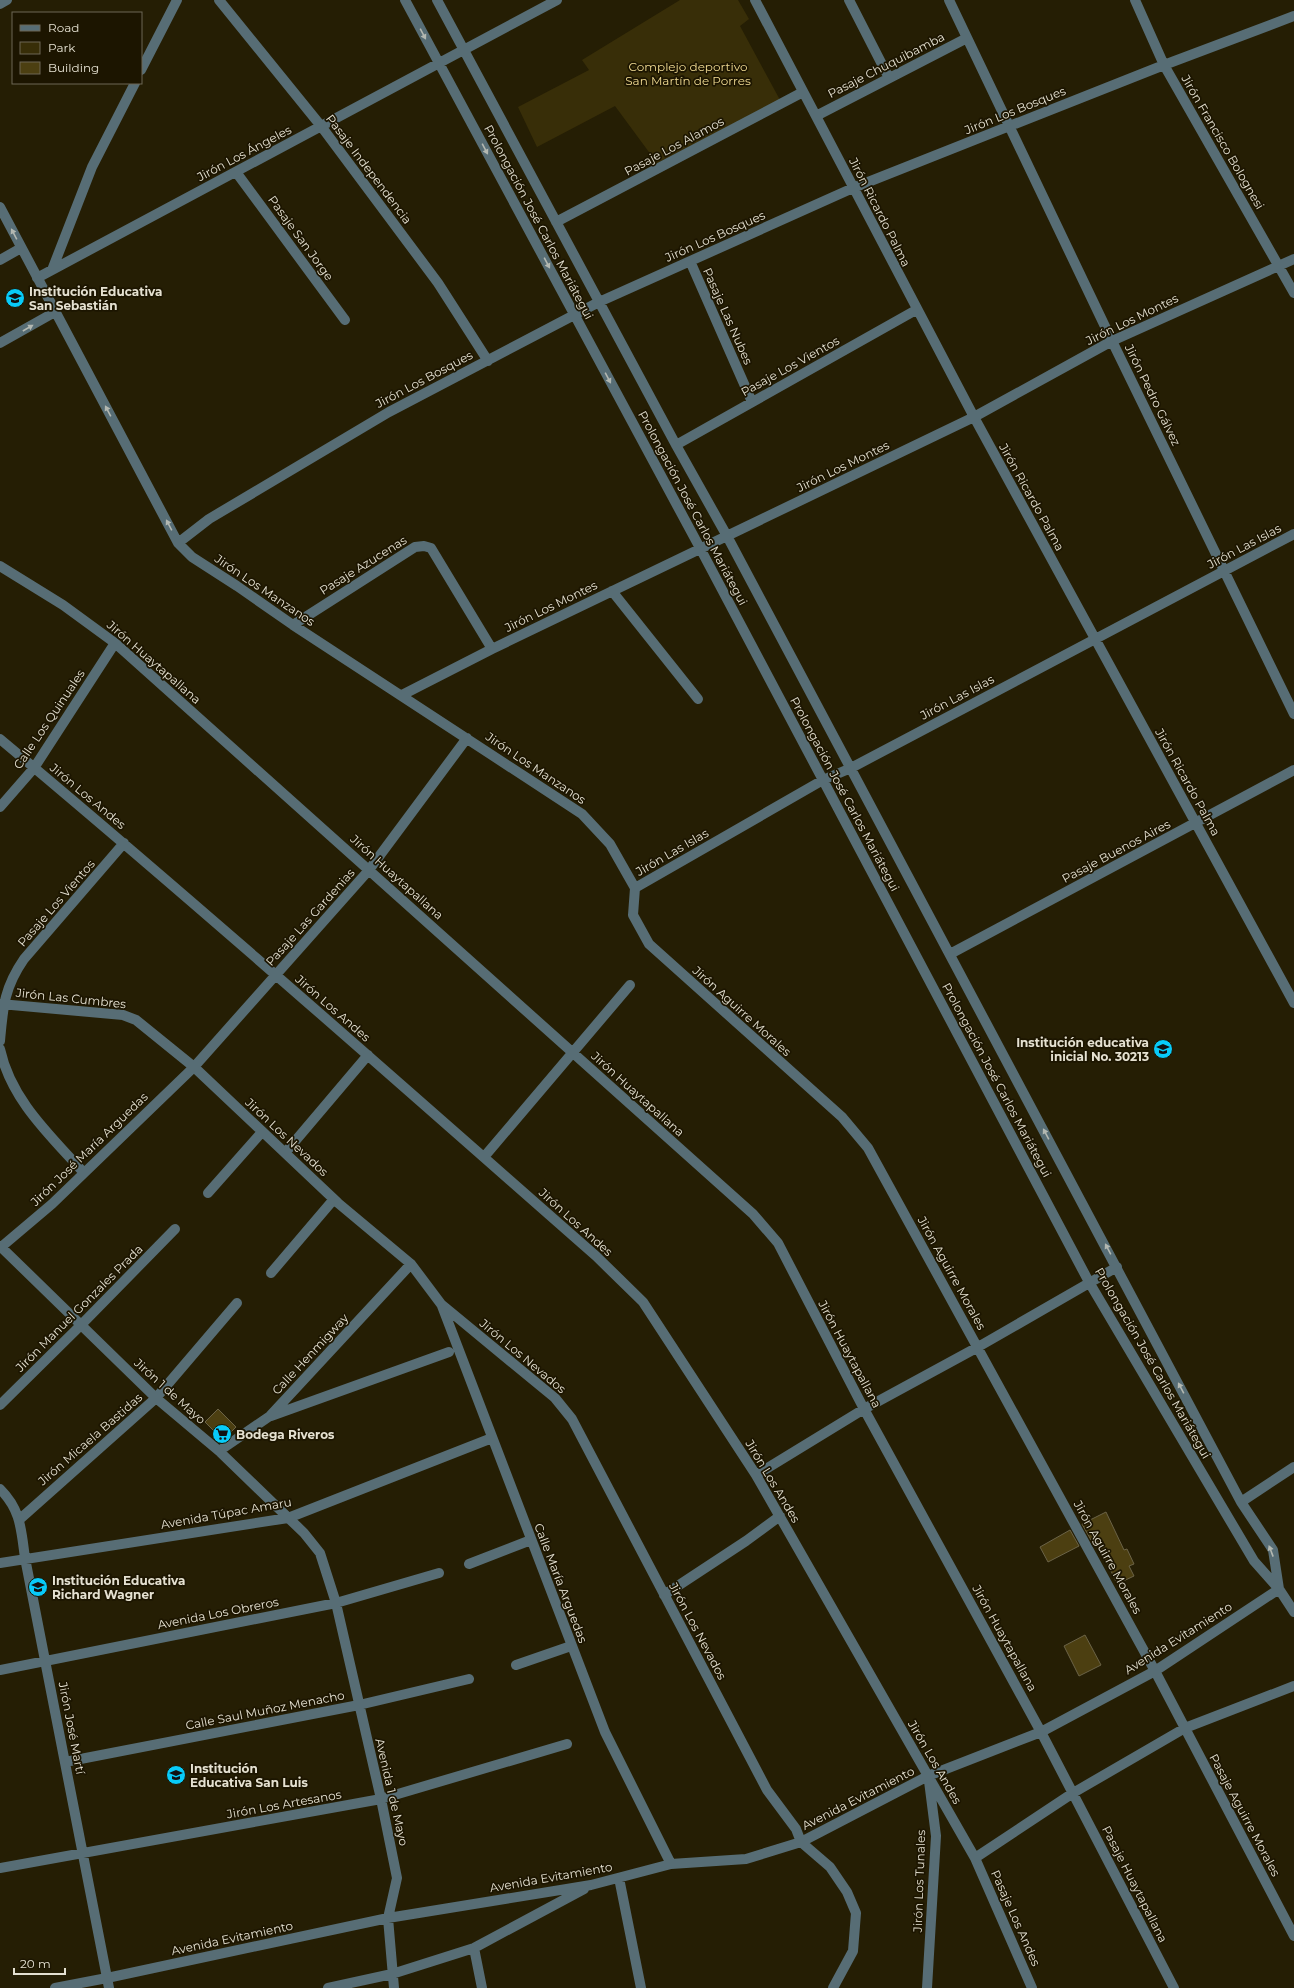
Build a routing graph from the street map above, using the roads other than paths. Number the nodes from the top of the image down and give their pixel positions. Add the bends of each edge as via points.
1 (7, 0) edge
2 (177, 0) edge
3 (219, 0) edge
4 (405, 0) edge
5 (437, 0) edge
6 (557, 0) edge
7 (755, 0) edge
8 (849, 0) edge
9 (949, 0) edge
10 (1135, 0) edge
11 (0, 4) edge
12 (1294, 16) edge
13 (967, 38) junction
14 (464, 50) junction
15 (439, 63) junction
16 (1164, 65) junction
17 (142, 68) edge
18 (889, 78) junction
19 (134, 84) edge
20 (803, 92) junction
21 (816, 116) junction
22 (321, 126) junction
23 (1009, 126) junction
24 (236, 172) junction
25 (854, 188) junction
26 (0, 207) edge
27 (556, 222) junction
28 (21, 248) junction
29 (1294, 259) edge
30 (0, 260) edge
31 (690, 261) junction
32 (1278, 266) junction
33 (52, 270) junction
34 (37, 278) junction
35 (1294, 293) edge
36 (599, 302) junction
37 (916, 310) junction
38 (55, 312) junction
39 (574, 316) junction
40 (345, 320) dead end
41 (1112, 341) junction
42 (0, 343) edge
43 (488, 361) junction
44 (752, 402) junction
45 (974, 417) junction
46 (676, 445) junction
47 (1294, 534) edge
48 (727, 536) junction
49 (178, 543) junction
50 (700, 548) junction
51 (0, 566) edge
52 (1224, 571) junction
53 (612, 591) junction
54 (293, 625) junction
55 (1095, 639) junction
56 (115, 644) junction
57 (492, 649) junction
58 (402, 695) junction
59 (698, 699) dead end
60 (1294, 714) edge
61 (467, 738) junction
62 (0, 739) edge
63 (34, 768) junction
64 (851, 768) junction
65 (1294, 770) edge
66 (823, 780) junction
67 (0, 807) edge
68 (1196, 823) junction
69 (124, 843) junction
70 (369, 870) junction
71 (635, 888) junction
72 (950, 954) junction
73 (276, 975) junction
74 (630, 985) dead end
75 (1294, 1003) edge
76 (1, 1004) edge
77 (0, 1041) edge
78 (0, 1049) edge
79 (572, 1052) junction
80 (368, 1055) junction
81 (194, 1067) junction
82 (262, 1132) junction
83 (285, 1153) junction
84 (484, 1157) junction
85 (84, 1172) junction
86 (208, 1193) dead end
87 (334, 1199) junction
88 (175, 1229) dead end
89 (0, 1247) edge
90 (411, 1264) junction
91 (1117, 1266) junction
92 (271, 1273) dead end
93 (1089, 1282) junction
94 (237, 1303) dead end
95 (441, 1304) junction
96 (81, 1326) junction
97 (978, 1347) junction
98 (449, 1352) dead end
99 (156, 1398) junction
100 (0, 1405) edge
101 (864, 1409) junction
102 (270, 1416) junction
103 (492, 1438) junction
104 (218, 1451) junction
105 (1294, 1467) edge
106 (756, 1474) junction
107 (0, 1489) edge
108 (1241, 1502) junction
109 (780, 1516) junction
110 (288, 1518) junction
111 (20, 1519) junction
112 (531, 1540) junction
113 (25, 1558) junction
114 (0, 1563) edge
115 (469, 1564) dead end
116 (440, 1573) dead end
117 (1280, 1589) junction
118 (664, 1595) junction
119 (336, 1603) junction
120 (1294, 1612) edge
121 (571, 1646) junction
122 (45, 1661) junction
123 (516, 1665) dead end
124 (0, 1670) edge
125 (1155, 1671) junction
126 (469, 1679) dead end
127 (1294, 1686) edge
128 (358, 1705) junction
129 (1185, 1728) junction
130 (1041, 1732) junction
131 (566, 1744) dead end
132 (65, 1762) junction
133 (928, 1776) junction
134 (1073, 1793) junction
135 (381, 1799) junction
136 (800, 1842) junction
137 (83, 1853) junction
138 (975, 1858) junction
139 (671, 1864) junction
140 (0, 1868) edge
141 (619, 1878) junction
142 (591, 1885) junction
143 (388, 1918) junction
144 (1294, 1936) edge
145 (474, 1948) junction
146 (392, 1974) junction
147 (108, 1983) edge
148 (55, 1988) edge
149 (328, 1988) edge
150 (394, 1988) edge
151 (482, 1988) edge
152 (640, 1988) edge
153 (833, 1988) edge
154 (927, 1988) edge
155 (1032, 1988) edge
156 (1174, 1988) edge

1 - 11 street
2 - 17 street
3 - 22 street, Pasaje Independencia
4 -> 15 street, Prolongación José Carlos Mariátegui
5 - 14 street, Prolongación José Carlos Mariátegui
6 - 14 street, Jirón Los Ángeles
7 - 20 street, Jirón Ricardo Palma
8 - 18 street
9 - 13 street, Jirón Pedro Gálvez
10 - 16 street, Jirón Francisco Bolognesi
12 - 16 street, Jirón Los Bosques
13 - 18 street, Pasaje Chuquibamba
13 - 23 street, Jirón Pedro Gálvez
14 - 15 street, Jirón Los Ángeles
14 - 27 street, Prolongación José Carlos Mariátegui
15 - 22 street, Jirón Los Ángeles
15 -> 39 street, Prolongación José Carlos Mariátegui
16 - 23 street, Jirón Los Bosques
16 - 32 street, Jirón Francisco Bolognesi
18 - 21 street, Pasaje Chuquibamba
19 - 33 street via 92,167
20 - 21 street, Jirón Ricardo Palma
20 - 27 street, Pasaje Los Alamos
21 - 25 street, Jirón Ricardo Palma
22 - 24 street, Jirón Los Ángeles
22 - 43 street, Pasaje Independencia via 438,283
23 - 25 street, Jirón Los Bosques
23 - 41 street, Jirón Pedro Gálvez
24 - 33 street, Jirón Los Ángeles
24 - 40 street, Pasaje San Jorge
25 - 31 street, Jirón Los Bosques
25 - 37 street, Jirón Ricardo Palma
28 -> 26 street, Jirón Los Manzanos
27 - 36 street, Prolongación José Carlos Mariátegui
28 - 30 street
28 - 34 street, Jirón Los Manzanos
29 - 32 street, Jirón Los Montes
31 - 36 street, Jirón Los Bosques
31 - 44 street, Pasaje Las Nubes
32 - 35 street, Jirón Francisco Bolognesi
32 - 41 street, Jirón Los Montes
33 - 34 street, Jirón Los Ángeles
34 - 38 street, Jirón Los Manzanos
36 - 39 street, Jirón Los Bosques
36 - 46 street, Prolongación José Carlos Mariátegui
37 - 44 street, Pasaje Los Vientos
37 - 45 street, Jirón Ricardo Palma
42 -> 38 street
49 -> 38 street, Jirón Los Manzanos
39 - 43 street, Jirón Los Bosques
39 -> 50 street, Prolongación José Carlos Mariátegui
41 - 45 street, Jirón Los Montes
41 - 52 street, Jirón Pedro Gálvez
43 - 49 street, Jirón Los Bosques via 388,412 209,519
44 - 46 street, Pasaje Los Vientos
45 - 48 street, Jirón Los Montes
45 - 55 street, Jirón Ricardo Palma
46 - 48 street, Prolongación José Carlos Mariátegui
47 - 52 street, Jirón Las Islas
48 - 50 street, Jirón Los Montes
48 - 64 street, Prolongación José Carlos Mariátegui
49 - 54 street, Jirón Los Manzanos via 192,557
50 - 53 street, Jirón Los Montes
50 - 66 street, Prolongación José Carlos Mariátegui
51 - 56 street, Jirón Huaytapallana via 63,605
52 - 55 street, Jirón Las Islas
52 - 60 street, Jirón Pedro Gálvez
53 - 57 street, Jirón Los Montes
53 - 59 street
54 - 57 street, Pasaje Azucenas via 415,547 424,546 432,548
54 - 58 street, Jirón Los Manzanos
55 - 64 street, Jirón Las Islas
55 - 68 street, Jirón Ricardo Palma
56 - 63 street, Calle Los Quinuales
56 - 70 street, Jirón Huaytapallana
57 - 58 street, Jirón Los Montes
58 - 61 street, Jirón Los Manzanos
61 - 70 street, Pasaje Las Gardenias
61 - 71 street, Jirón Los Manzanos via 582,814 610,844
62 - 63 street, Jirón Los Andes
63 - 67 street, Calle Los Quinuales
63 - 69 street, Jirón Los Andes
64 - 66 street, Jirón Las Islas
64 - 72 street, Prolongación José Carlos Mariátegui
65 - 68 street, Pasaje Buenos Aires
66 - 71 street, Jirón Las Islas
66 - 93 street, Prolongación José Carlos Mariátegui
68 - 72 street, Pasaje Buenos Aires
68 - 75 street, Jirón Ricardo Palma
69 - 73 street, Jirón Los Andes
69 - 76 street, Pasaje Los Vientos via 24,960 12,976
70 - 73 street, Pasaje Las Gardenias
70 - 79 street, Jirón Huaytapallana
71 - 97 street, Jirón Aguirre Morales via 632,915 648,944 842,1117 868,1148
91 -> 72 street, Prolongación José Carlos Mariátegui
73 - 80 street, Jirón Los Andes
73 - 81 street, Pasaje Las Gardenias
74 - 79 street
76 - 77 street, Pasaje Los Vientos
76 - 81 street, Jirón Las Cumbres via 123,1015 136,1020
78 - 85 street via 4,1067 29,1113
79 - 84 street
79 - 101 street, Jirón Huaytapallana via 753,1214 778,1243
80 - 83 street
80 - 84 street, Jirón Los Andes
81 - 82 street, Jirón Los Nevados
81 - 85 street, Jirón José María Arguedas
82 - 83 street, Jirón Los Nevados
82 - 86 street
83 - 87 street, Jirón Los Nevados
84 - 106 street, Jirón Los Andes via 596,1256 643,1302
85 - 89 street, Jirón José María Arguedas via 52,1204
87 - 90 street, Jirón Los Nevados
87 - 92 street
88 - 96 street, Jirón Manuel Gonzales Prada
89 - 96 street, Jirón 1 de Mayo
90 - 95 street, Jirón Los Nevados
90 - 102 street, Calle Henmigway
91 - 93 street
108 -> 91 street, Prolongación José Carlos Mariátegui
93 - 97 street
93 - 117 street, Prolongación José Carlos Mariátegui via 1254,1560
94 - 99 street, Jirón Micaela Bastidas
95 - 103 street, Calle María Arguedas
95 - 118 street, Jirón Los Nevados via 554,1398 572,1419
96 - 99 street, Jirón 1 de Mayo
96 - 100 street, Jirón Manuel Gonzales Prada
97 - 101 street
97 - 125 street, Jirón Aguirre Morales
98 - 102 street
99 - 104 street, Jirón 1 de Mayo
99 - 111 street, Jirón Micaela Bastidas
101 - 106 street
101 - 130 street, Jirón Huaytapallana
102 - 104 street, Calle Henmigway
103 - 110 street, Avenida Túpac Amaru
103 - 112 street, Calle María Arguedas
104 - 110 street, Jirón 1 de Mayo
105 - 108 street
106 - 109 street, Jirón Los Andes
107 - 111 street, Jirón José Martí via 10,1499
117 -> 108 street, Prolongación José Carlos Mariátegui via 1273,1550
109 - 118 street
109 - 133 street, Jirón Los Andes
110 - 113 street, Avenida Túpac Amaru
110 - 119 street, Jirón 1 de Mayo via 320,1553
111 - 113 street, Jirón José Martí
112 - 115 street
112 - 121 street, Calle María Arguedas
113 - 114 street, Avenida Túpac Amaru
113 - 122 street, Jirón José Martí
116 - 119 street, Avenida Los Obreros
117 - 120 street, Prolongación José Carlos Mariátegui
117 - 125 street, Avenida Evitamiento
118 - 136 street, Jirón Los Nevados via 767,1790 796,1830
119 - 122 street, Avenida Los Obreros
119 - 128 street, Avenida 1 de Mayo
121 - 123 street
121 - 139 street, Calle María Arguedas via 605,1732
122 - 124 street, Avenida Los Obreros
122 - 132 street, Jirón José Martí
125 - 129 street, Jirón Aguirre Morales
125 - 130 street, Avenida Evitamiento
126 - 128 street, Calle Saul Muñoz Menacho
127 - 129 street
128 - 132 street, Calle Saul Muñoz Menacho
128 - 135 street, Avenida 1 de Mayo
129 - 134 street
129 - 144 street, Pasaje Aguirre Morales
130 - 133 street, Avenida Evitamiento
130 - 134 street, Jirón Huaytapallana
131 - 135 street, Jirón Los Artesanos
132 - 137 street, Jirón José Martí
133 - 136 street, Avenida Evitamiento
133 - 138 street, Jirón Los Andes
133 - 154 street, Jirón Los Tunales via 936,1836
134 - 138 street
134 - 156 street, Pasaje Huaytapallana
135 - 137 street, Jirón Los Artesanos
135 - 143 street, Avenida 1 de Mayo via 397,1878
136 - 139 street, Avenida Evitamiento via 746,1859
136 - 153 street via 830,1867 847,1892 856,1913 854,1952
137 - 140 street, Jirón Los Artesanos
137 - 147 street, Jirón José Martí
138 - 155 street, Pasaje Los Andes
139 - 141 street, Avenida Evitamiento
141 - 142 street, Avenida Evitamiento
141 - 152 street
142 - 143 street, Avenida Evitamiento
142 - 145 street
143 - 146 street, Avenida 1 de Mayo
143 - 147 street, Avenida Evitamiento
145 - 146 street
145 - 151 street
146 - 149 street
146 - 150 street, Avenida 1 de Mayo
147 - 148 street, Avenida Evitamiento

